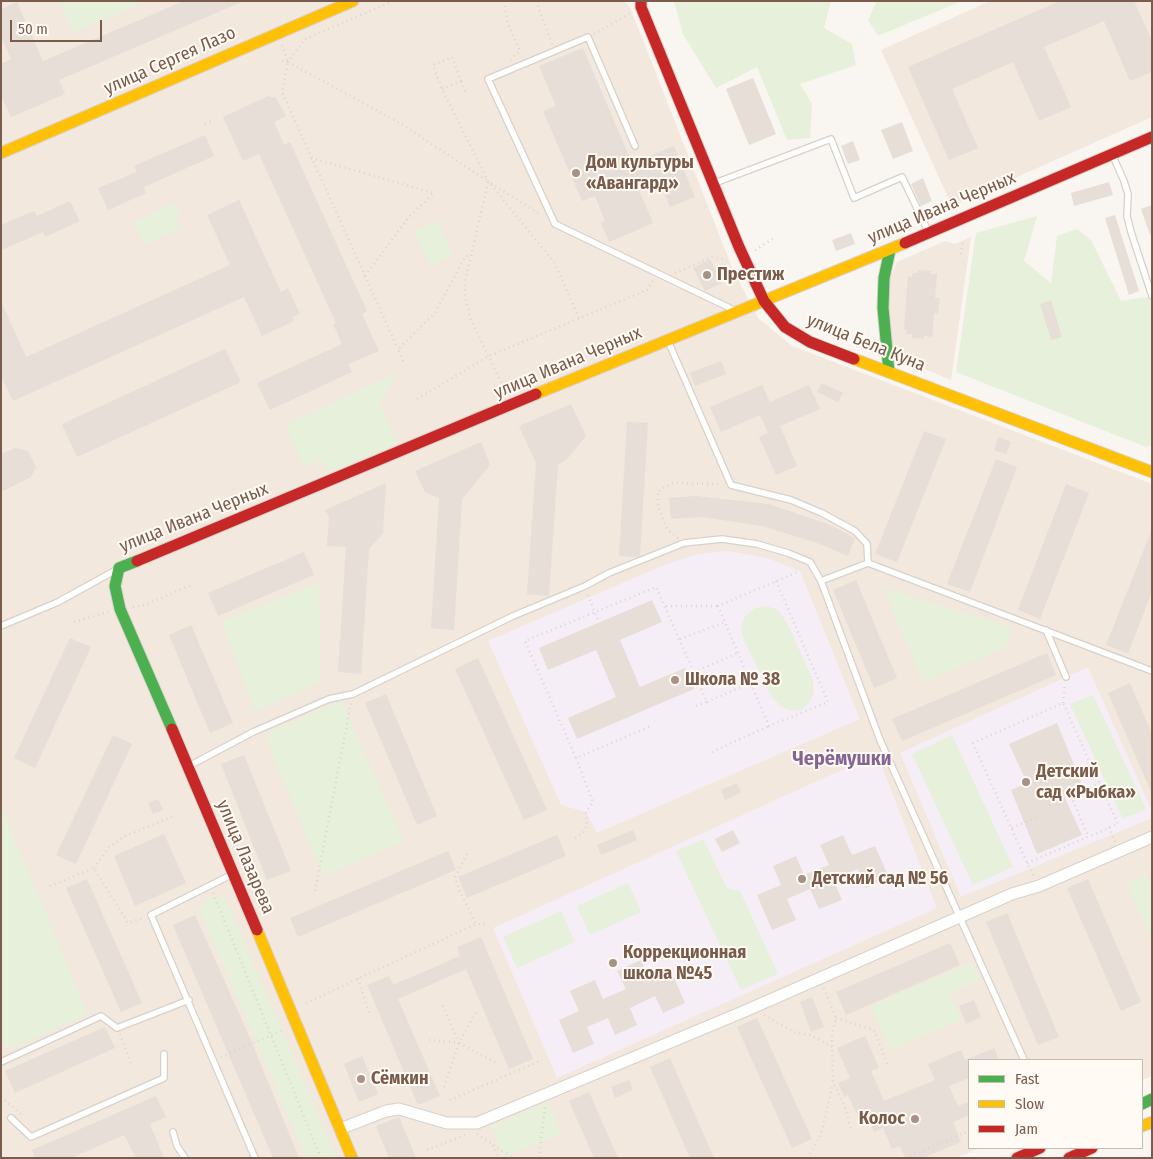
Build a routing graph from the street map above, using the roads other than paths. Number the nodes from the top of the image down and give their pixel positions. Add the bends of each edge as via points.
1 (353, 1) edge
2 (640, 3) edge
3 (1152, 138) edge
4 (634, 146) dead end
5 (1, 153) edge
6 (1112, 154) junction
7 (714, 184) junction
8 (929, 233) junction
9 (890, 250) junction
10 (1152, 296) edge
11 (764, 301) junction
12 (736, 311) junction
13 (668, 340) junction
14 (889, 372) junction
15 (1152, 472) edge
16 (868, 563) junction
17 (120, 568) junction
18 (821, 581) junction
19 (1, 626) edge
20 (1046, 630) junction
21 (1152, 671) edge
22 (1066, 678) road end
23 (188, 766) junction
24 (1152, 838) edge
25 (233, 874) junction
26 (959, 917) junction
27 (189, 1000) junction
28 (164, 1054) dead end
29 (1024, 1059) edge
30 (1, 1062) edge
31 (11, 1118) dead end
32 (340, 1129) junction
33 (174, 1132) dead end
34 (1038, 1149) edge
35 (1094, 1149) edge
36 (1071, 1154) edge
37 (185, 1158) edge
38 (255, 1158) edge
39 (352, 1158) edge
40 (1017, 1158) edge

1 - 5 street, улица Сергея Лазо
2 - 7 street, улица Бела Куна
3 - 6 street, улица Ивана Черных
4 - 12 lane via 588,37 488,79 555,224
6 - 8 street, улица Ивана Черных
6 - 10 lane via 1124,181 1131,232
7 - 8 lane via 831,139 854,198 902,177
7 - 11 street, улица Бела Куна
8 - 9 street, улица Ивана Черных
9 - 11 street, улица Ивана Черных
9 - 14 street via 884,278 883,308
11 - 12 street, улица Ивана Черных
11 - 14 street, улица Бела Куна via 785,327 797,336
12 - 13 street, улица Ивана Черных
13 - 16 lane via 731,485 791,500 855,531 867,544
13 - 17 street, улица Ивана Черных
14 - 15 street, улица Бела Куна
16 - 18 lane
16 - 20 lane
17 - 19 lane, улица Ивана Черных via 58,602
17 - 23 street, улица Лазарева via 115,586 120,610
18 - 23 lane via 810,562 757,544 722,539 684,544 513,616 353,694 329,700 253,732
18 - 26 lane via 880,740
20 - 21 lane
20 - 22 lane
23 - 25 street, улица Лазарева
24 - 26 street
25 - 27 lane via 151,916
25 - 32 street, улица Лазарева
26 - 29 lane
26 - 32 street via 477,1123 447,1124 399,1109
27 - 30 lane via 118,1028 101,1016
27 - 38 lane
28 - 31 lane via 164,1078 31,1137
32 - 39 street, улица Лазарева
33 - 37 lane via 177,1146
34 - 40 street
35 - 36 street

